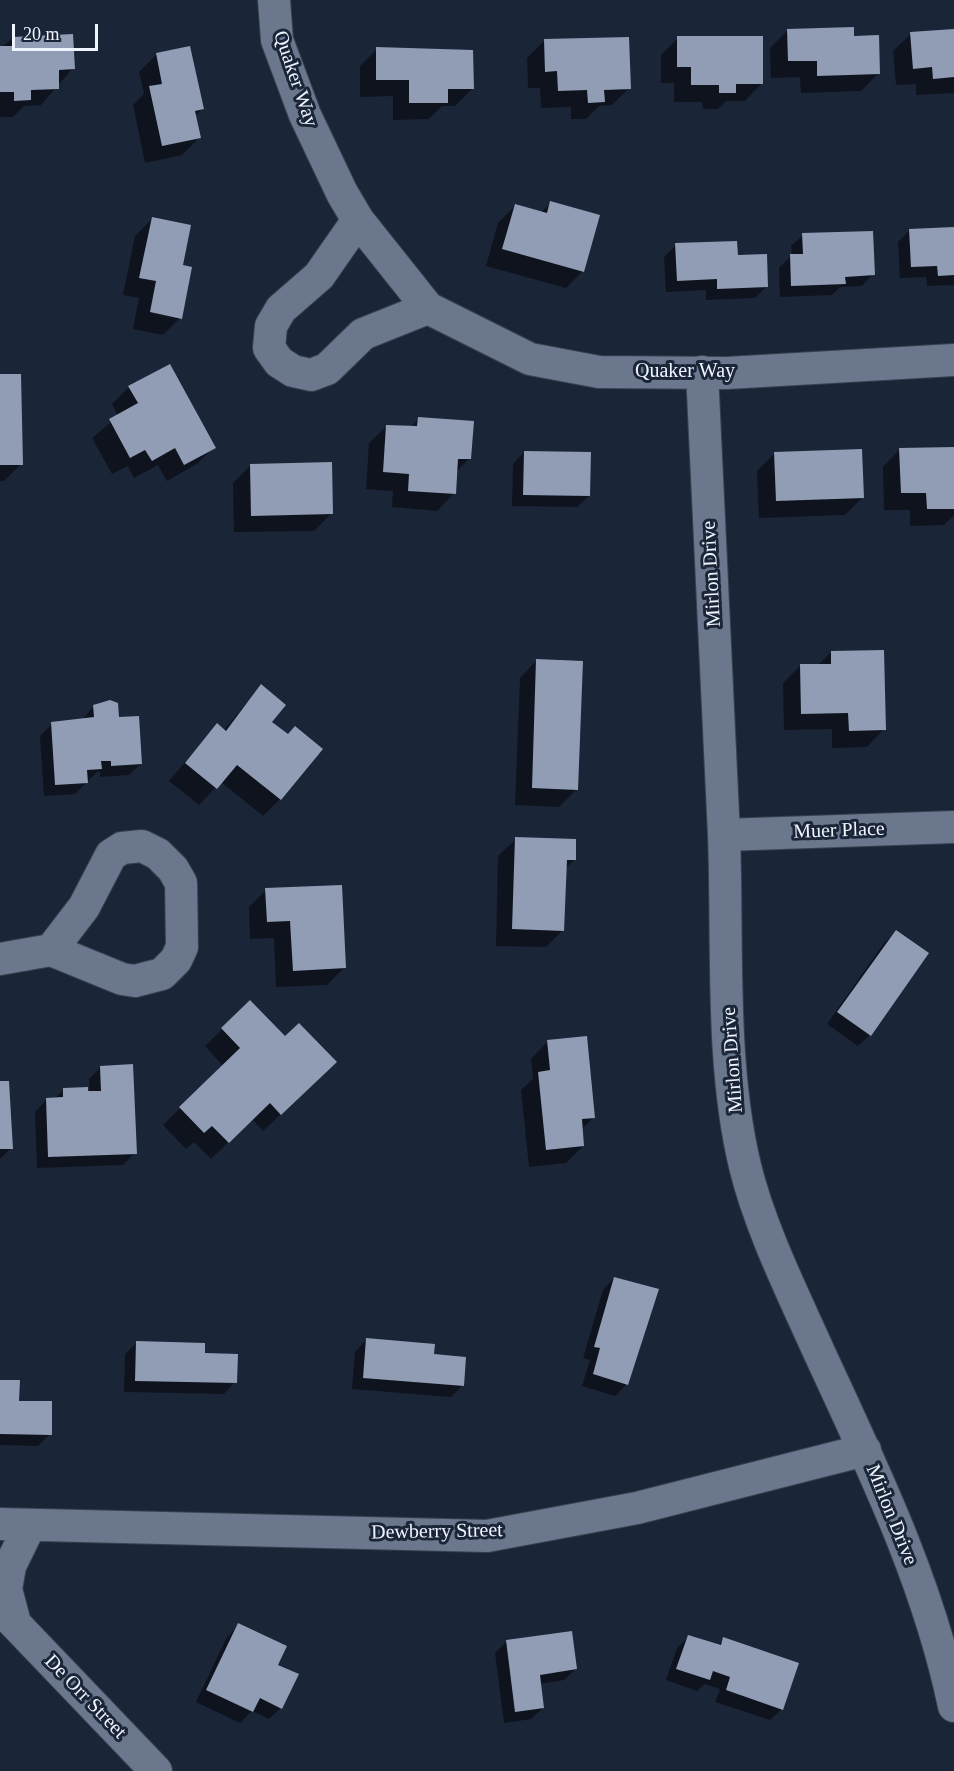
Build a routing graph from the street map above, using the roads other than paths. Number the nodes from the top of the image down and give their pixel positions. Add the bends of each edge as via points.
1 (274, 0) edge
2 (358, 220) junction
3 (428, 308) junction
4 (954, 360) edge
5 (702, 372) junction
6 (954, 827) edge
7 (724, 835) junction
8 (51, 950) junction
9 (0, 959) edge
10 (865, 1450) junction
11 (15, 1524) edge
12 (7, 1616) edge
13 (954, 1706) edge
14 (156, 1771) edge

1 - 2 street, Quaker Way via 277,40 305,115
2 - 3 street, Quaker Way
2 - 3 street via 319,276 281,309 271,326 269,348 279,362 293,371 311,375 327,369 363,334
3 - 5 street, Quaker Way via 530,359 599,372
4 - 5 street, Quaker Way
5 - 7 street, Mirlon Drive
6 - 7 street, Muer Place
7 - 10 street, Mirlon Drive via 730,1059 745,1168 780,1265
8 - 8 street via 122,979 135,981 162,974 182,947 181,883 173,868 142,846 122,848 111,855 84,907
8 - 9 street
10 - 11 street, Dewberry Street via 637,1508 487,1536
10 - 13 street, Mirlon Drive via 885,1492 925,1602 943,1654
11 - 12 street, De Orr Street via 6,1589
12 - 14 street, De Orr Street

